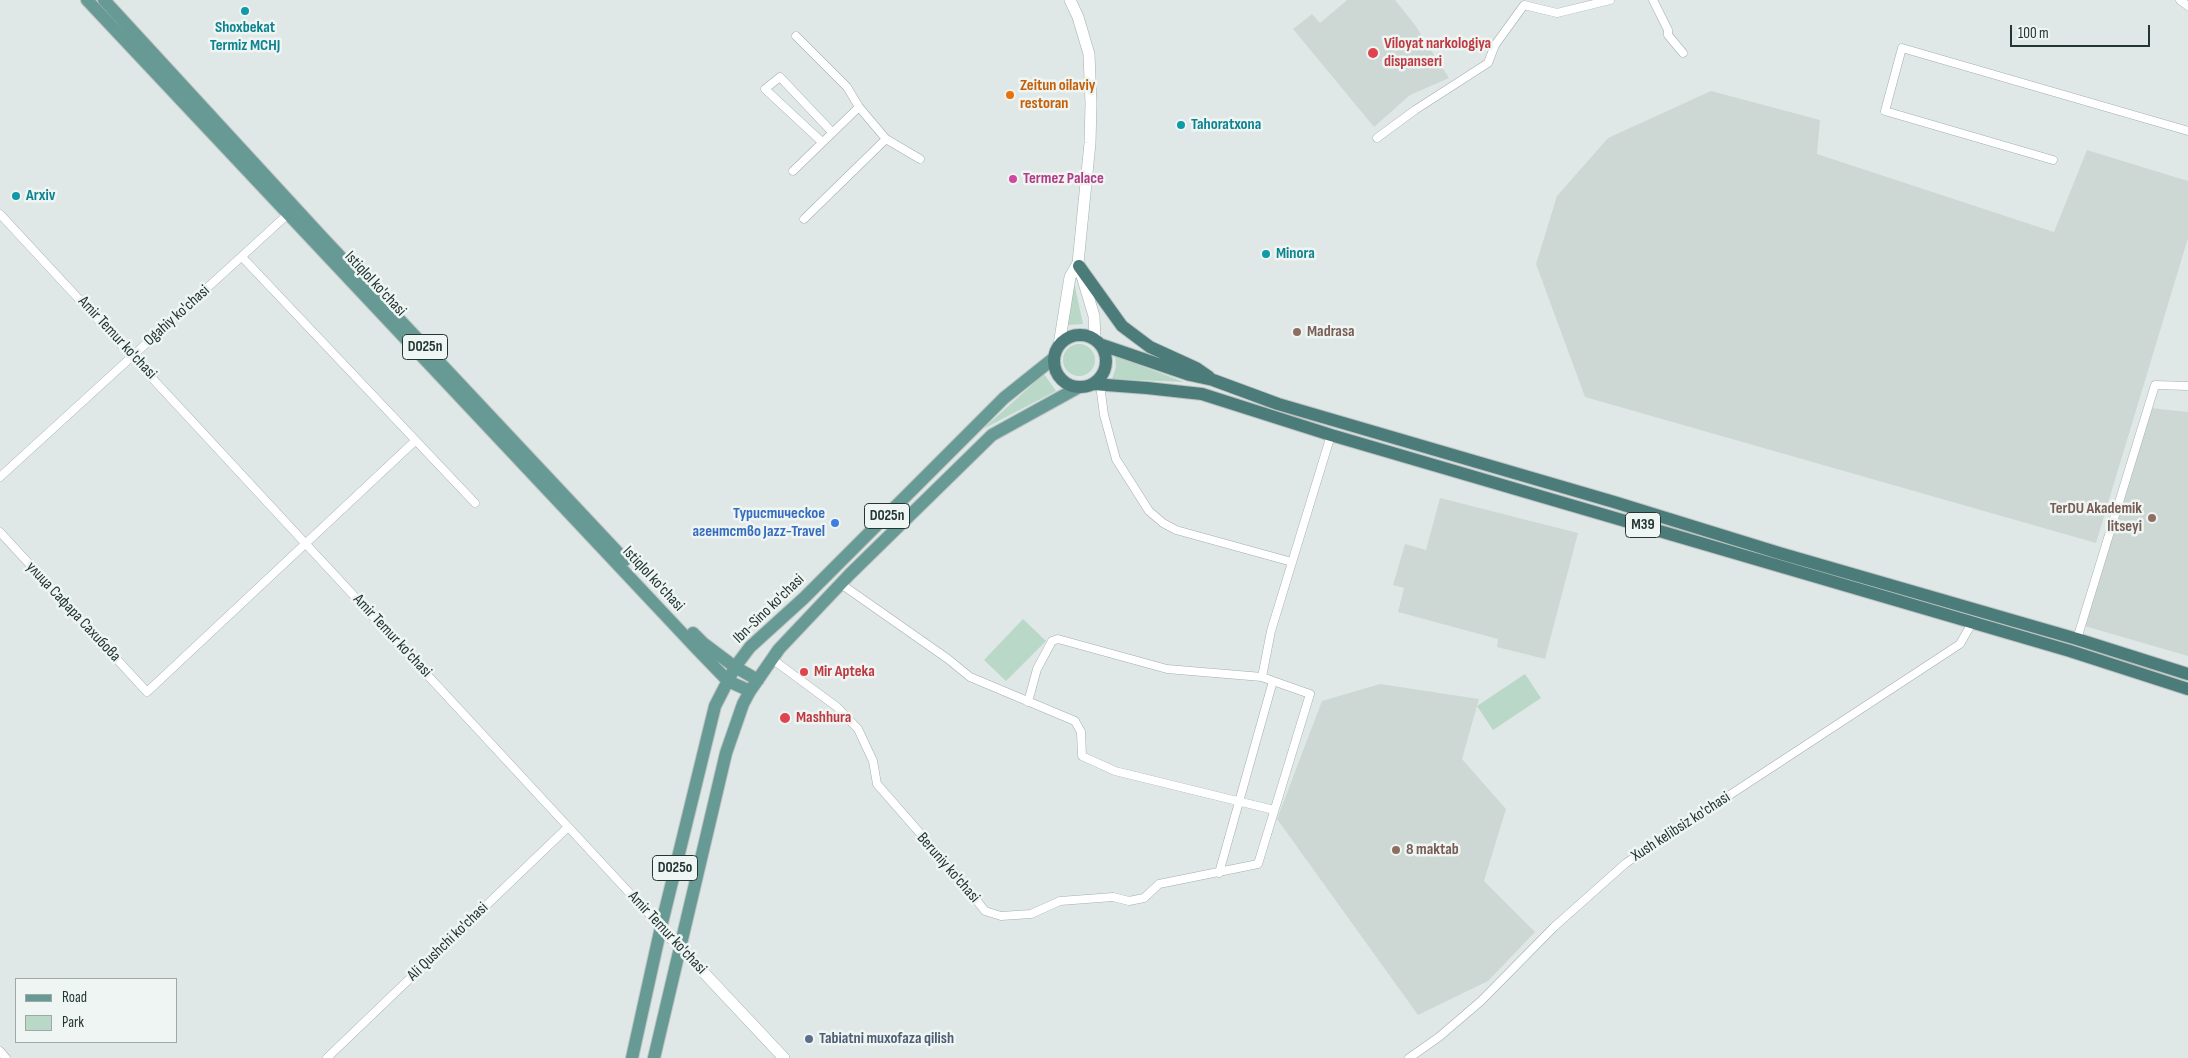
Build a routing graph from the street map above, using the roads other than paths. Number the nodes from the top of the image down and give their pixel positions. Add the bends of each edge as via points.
1 (88, 0) edge
2 (104, 0) edge
3 (1070, 0) edge
4 (1610, 0) edge
5 (1653, 0) edge
6 (2180, 0) edge
7 (2188, 6) edge
8 (796, 36) dead end
9 (1918, 43) dead end
10 (1916, 52) junction
11 (1683, 54) dead end
12 (859, 107) junction
13 (832, 132) junction
14 (2188, 132) edge
15 (1378, 138) dead end
16 (886, 139) junction
17 (822, 142) junction
18 (920, 158) dead end
19 (2053, 160) dead end
20 (794, 170) dead end
21 (0, 214) edge
22 (287, 215) junction
23 (804, 219) dead end
24 (242, 257) junction
25 (1079, 265) junction
26 (1098, 342) junction
27 (1059, 345) junction
28 (133, 355) junction
29 (1054, 358) junction
30 (1213, 380) junction
31 (1096, 385) junction
32 (2188, 386) edge
33 (1079, 387) junction
34 (1331, 434) junction
35 (415, 441) junction
36 (0, 477) edge
37 (474, 503) dead end
38 (0, 532) edge
39 (306, 543) junction
40 (1292, 562) junction
41 (840, 584) junction
42 (1972, 623) junction
43 (2077, 639) junction
44 (772, 659) junction
45 (735, 668) junction
46 (2188, 674) edge
47 (1262, 677) junction
48 (758, 680) junction
49 (728, 681) junction
50 (1273, 681) junction
51 (2188, 689) edge
52 (750, 692) junction
53 (1028, 702) junction
54 (1238, 801) junction
55 (1274, 810) junction
56 (568, 827) junction
57 (1219, 873) junction
58 (661, 927) junction
59 (681, 948) junction
60 (0, 1051) edge
61 (6, 1058) edge
62 (327, 1058) edge
63 (632, 1058) edge
64 (654, 1058) edge
65 (784, 1058) edge
66 (1408, 1058) edge

1 - 22 main road, Istiqlol ko'chasi / D025n
2 - 45 main road, Istiqlol ko'chasi / D025n via 703,643
3 - 25 main road via 1086,43 1091,72 1090,143
4 - 15 street via 1557,13 1524,5 1495,45 1488,63
5 - 11 street via 1668,36
6 - 7 street
8 - 12 street via 847,86
9 - 10 street
10 - 14 street
10 - 19 street via 1902,48 1885,111
12 - 13 street
12 - 16 street
13 - 17 street
13 - 17 street via 780,77 765,90
16 - 18 street
16 - 23 street
17 - 20 street
21 - 28 street, Amir Temur ko'chasi
22 - 24 street, Ogahiy ko'chasi
22 - 49 main road, Istiqlol ko'chasi / D025n
24 - 28 street, Ogahiy ko'chasi
24 - 35 street
25 - 26 main road
25 - 27 main road via 1070,277
25 - 30 highway via 1122,326 1150,347 1196,368
26 - 27 highway via 1086,335 1076,335
26 - 30 highway, M39
26 - 31 highway via 1106,356 1106,367
27 - 29 highway
28 - 36 street, Ogahiy ko'chasi
28 - 39 street, Amir Temur ko'chasi
29 - 33 highway via 1060,378 1068,385
29 - 45 main road, Ibn-Sino ko'chasi / D025n via 1004,398 804,598 750,647
30 - 43 highway, M39 via 1324,418 1614,502 1778,554
31 - 33 highway
31 - 34 highway, M39 via 1202,394
31 - 40 street via 1116,459 1149,511 1163,524
32 - 43 street via 2154,385
33 - 41 main road, Ibn-Sino ko'chasi / D025n via 992,435
34 - 40 street
34 - 42 highway, M39
35 - 37 street
35 - 39 street
38 - 39 street, улица Сафара Сахибова via 147,692
39 - 56 street, Amir Temur ko'chasi
40 - 47 street via 1271,631
41 - 44 main road, Ibn-Sino ko'chasi / D025n
41 - 53 street via 970,677
42 - 51 highway, M39
42 - 66 street, Xush kelibsiz ko'chasi via 1960,644 1626,863 1554,927 1481,1001 1439,1037
43 - 46 highway, M39
44 - 48 main road, Ibn-Sino ko'chasi / D025n
44 - 57 street, Beruniy ko'chasi via 837,707 858,729 873,761 877,784 985,911 1001,916 1031,914 1060,901 1113,897 1129,901 1144,898 1160,884
45 - 48 main road, Istiqlol ko'chasi / D025n
45 - 49 main road, Ibn-Sino ko'chasi / D025n
47 - 50 street
47 - 53 street via 1167,669 1058,638 1052,641 1037,669
48 - 52 main road, Ibn-Sino ko'chasi / D025n
49 - 52 main road, Istiqlol ko'chasi / D025n
49 - 58 main road, Ibn-Sino ko'chasi / D025o via 715,706
50 - 54 street
50 - 55 street, Beruniy ko'chasi via 1310,694
52 - 59 main road, Ibn-Sino ko'chasi / D025o via 726,753
53 - 54 street via 1075,721 1081,732 1082,756 1115,770
54 - 55 street
54 - 57 street
55 - 57 street, Beruniy ko'chasi via 1258,864
56 - 58 street, Amir Temur ko'chasi
56 - 62 street, Ali Qushchi ko'chasi
58 - 59 main road, Amir Temur ko'chasi
58 - 63 main road, Ibn-Sino ko'chasi / D025o
59 - 64 main road, Ibn-Sino ko'chasi / D025o
59 - 65 main road, Amir Temur ko'chasi
60 - 61 street

